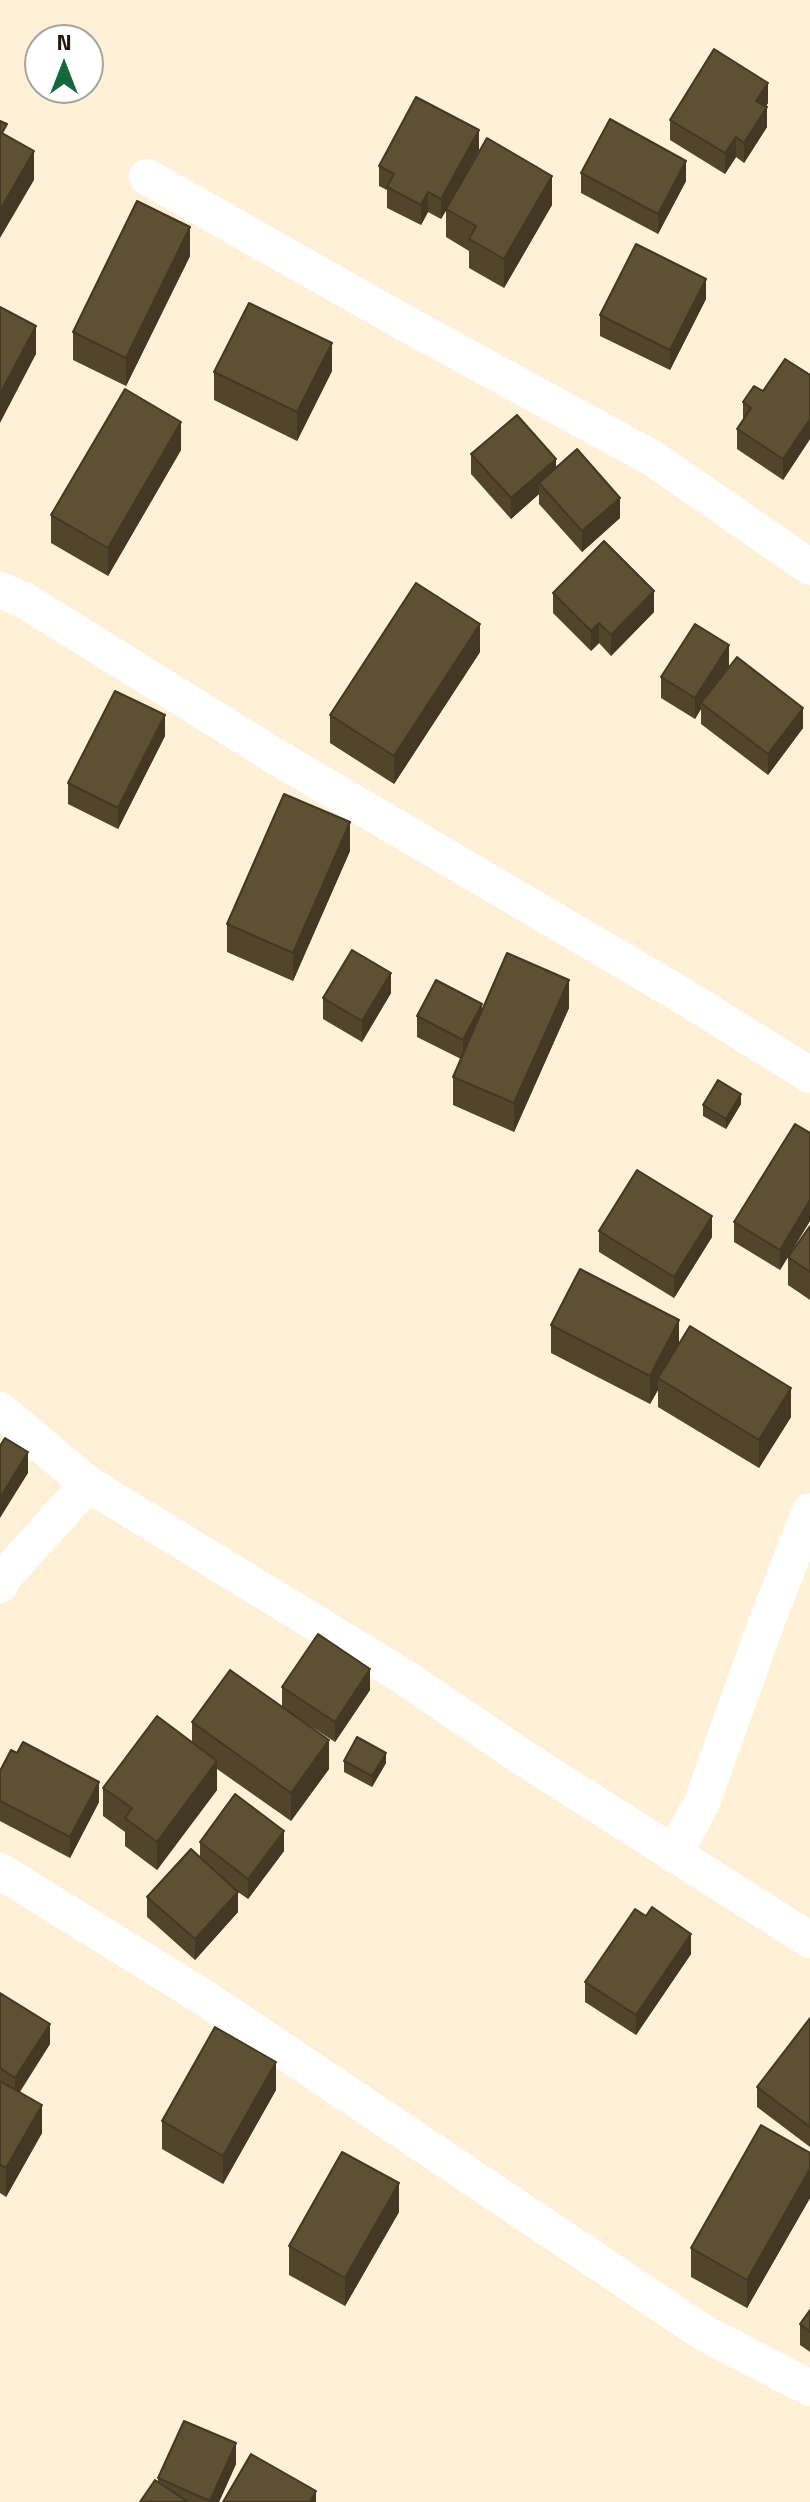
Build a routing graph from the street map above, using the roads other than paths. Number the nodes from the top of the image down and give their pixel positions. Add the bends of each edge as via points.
1 (147, 177) dead end
2 (810, 567) edge
3 (0, 590) edge
4 (810, 1075) edge
5 (0, 1410) edge
6 (88, 1484) junction
7 (810, 1511) edge
8 (0, 1585) edge
9 (674, 1855) junction
10 (0, 1871) edge
11 (810, 1940) edge
12 (810, 2388) edge

1 - 2 street via 652,458
3 - 4 street
5 - 6 street
6 - 8 street
6 - 9 street via 404,1677
7 - 9 street via 702,1802
9 - 11 street
10 - 12 street via 203,1997 704,2333

